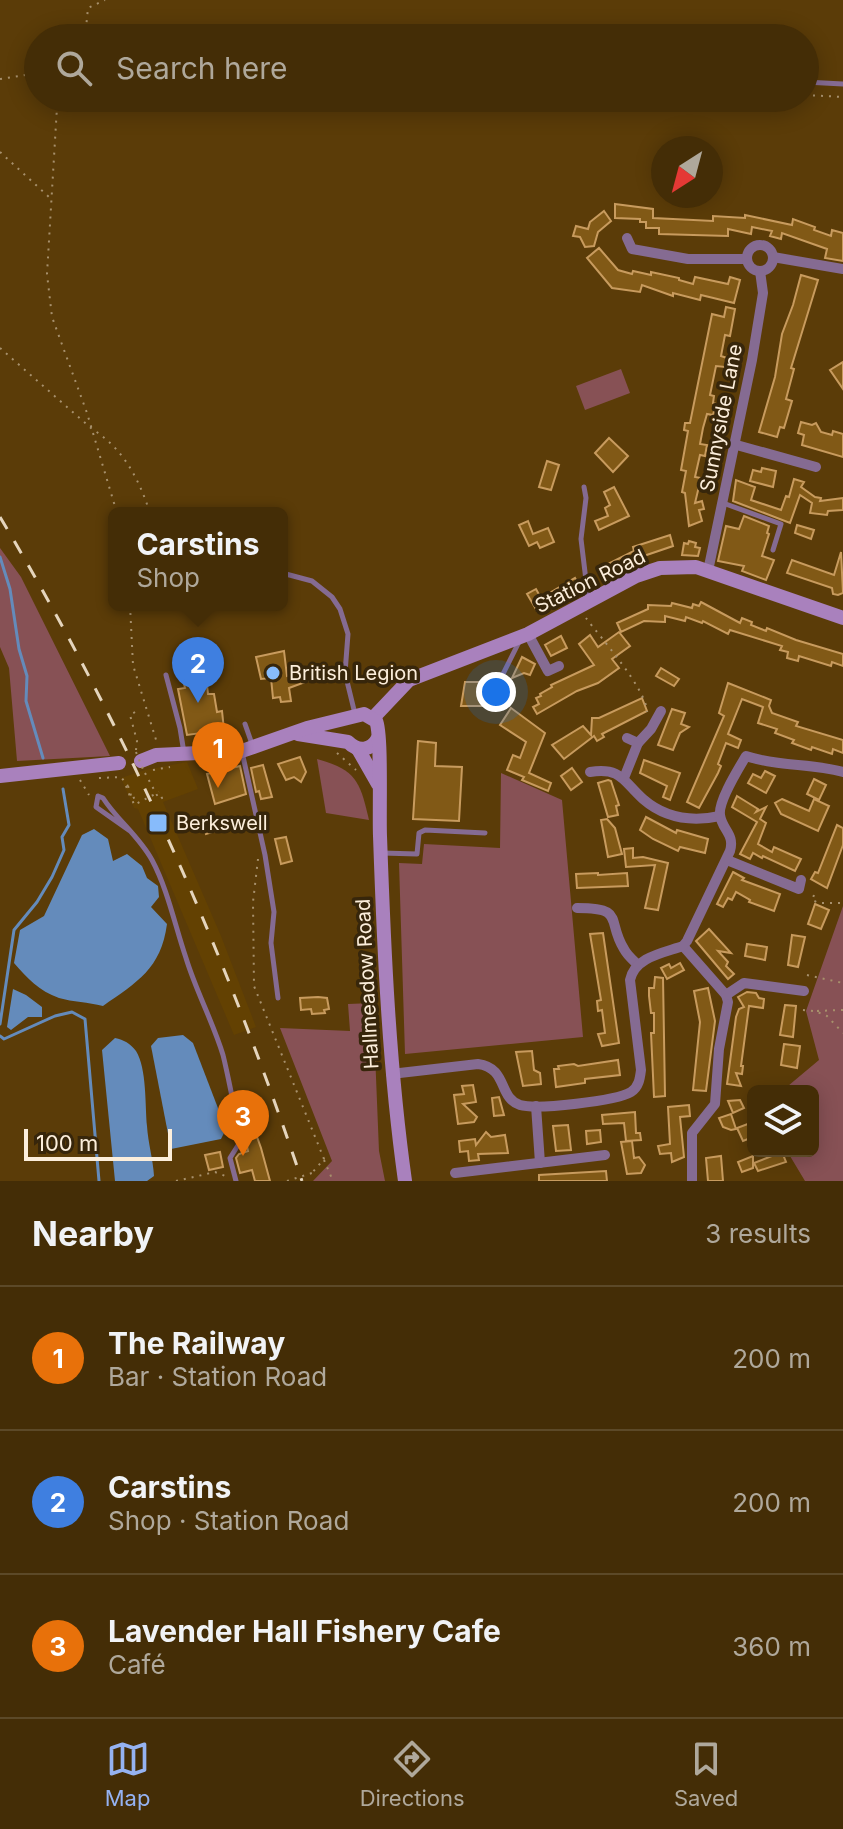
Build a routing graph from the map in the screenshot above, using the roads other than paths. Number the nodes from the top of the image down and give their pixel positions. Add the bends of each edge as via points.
1 (819, 83) edge
2 (843, 84) edge
3 (623, 257) dead end
4 (773, 257) junction
5 (746, 259) junction
6 (843, 269) edge
7 (760, 271) junction
8 (733, 444) junction
9 (816, 467) dead end
10 (584, 487) dead end
11 (722, 502) junction
12 (773, 550) dead end
13 (708, 571) junction
14 (288, 575) edge
15 (584, 605) junction
16 (843, 618) edge
17 (525, 635) junction
18 (550, 670) dead end
19 (166, 675) dead end
20 (499, 682) dead end
21 (661, 711) dead end
22 (353, 717) junction
23 (373, 718) junction
24 (245, 724) dead end
25 (293, 734) junction
26 (378, 738) junction
27 (627, 738) dead end
28 (641, 740) junction
29 (353, 745) junction
30 (247, 750) junction
31 (184, 754) junction
32 (119, 763) dead end
33 (143, 766) road end
34 (590, 772) dead end
35 (843, 772) edge
36 (0, 776) edge
37 (624, 778) junction
38 (378, 784) junction
39 (720, 816) junction
40 (130, 831) junction
41 (485, 833) dead end
42 (381, 853) junction
43 (727, 860) junction
44 (801, 880) dead end
45 (577, 908) dead end
46 (683, 946) junction
47 (637, 964) junction
48 (804, 991) dead end
49 (726, 995) junction
50 (278, 998) dead end
51 (391, 1074) junction
52 (536, 1106) junction
53 (605, 1155) dead end
54 (540, 1163) junction
55 (455, 1173) dead end
56 (236, 1181) edge
57 (405, 1181) edge
58 (692, 1181) edge

1 - 2 lane
3 - 5 street via 630,244 688,259
4 - 5 street via 767,246 759,245
4 - 6 street
4 - 7 street
5 - 7 street
7 - 8 street, Sunnyside Lane via 763,293
8 - 9 street
8 - 11 street, Sunnyside Lane
10 - 15 lane
11 - 12 lane via 781,524
11 - 13 street, Sunnyside Lane
13 - 15 street, Station Road via 660,568
13 - 16 street, Station Road
14 - 22 lane via 312,581 340,609 348,634 345,673
15 - 17 street, Station Road
17 - 18 street
17 - 20 lane
17 - 23 street, Station Road via 409,680
19 - 31 lane
21 - 28 street
22 - 23 street
22 - 25 street
22 - 29 street via 344,728
23 - 26 street
24 - 30 lane
25 - 29 street
25 - 30 street
26 - 29 street via 372,746
26 - 38 street, Hallmeadow Road
27 - 28 street
28 - 37 street
29 - 38 street, Hallmeadow Road
30 - 31 street
30 - 50 lane via 274,912 271,943
31 - 33 street via 156,755
32 - 36 street
34 - 37 street via 614,772
35 - 39 street via 746,756
37 - 39 street via 643,799 678,818
38 - 42 street, Hallmeadow Road
39 - 43 street via 731,836
40 - 40 lane via 96,807 98,796 103,798
40 - 56 lane via 153,863 223,1057 242,1139 230,1158
41 - 42 lane via 425,830 419,833 417,854
42 - 51 street, Hallmeadow Road
43 - 44 street via 799,889
43 - 46 street
45 - 47 street via 604,910 612,916 623,948
46 - 47 street
46 - 49 street
47 - 52 street via 630,980 641,1070 636,1088 580,1104
48 - 49 street via 744,983
49 - 58 street via 716,1099 692,1133
51 - 52 street via 488,1065 513,1101
51 - 57 street, Hallmeadow Road
52 - 54 street
53 - 54 street
54 - 55 street

